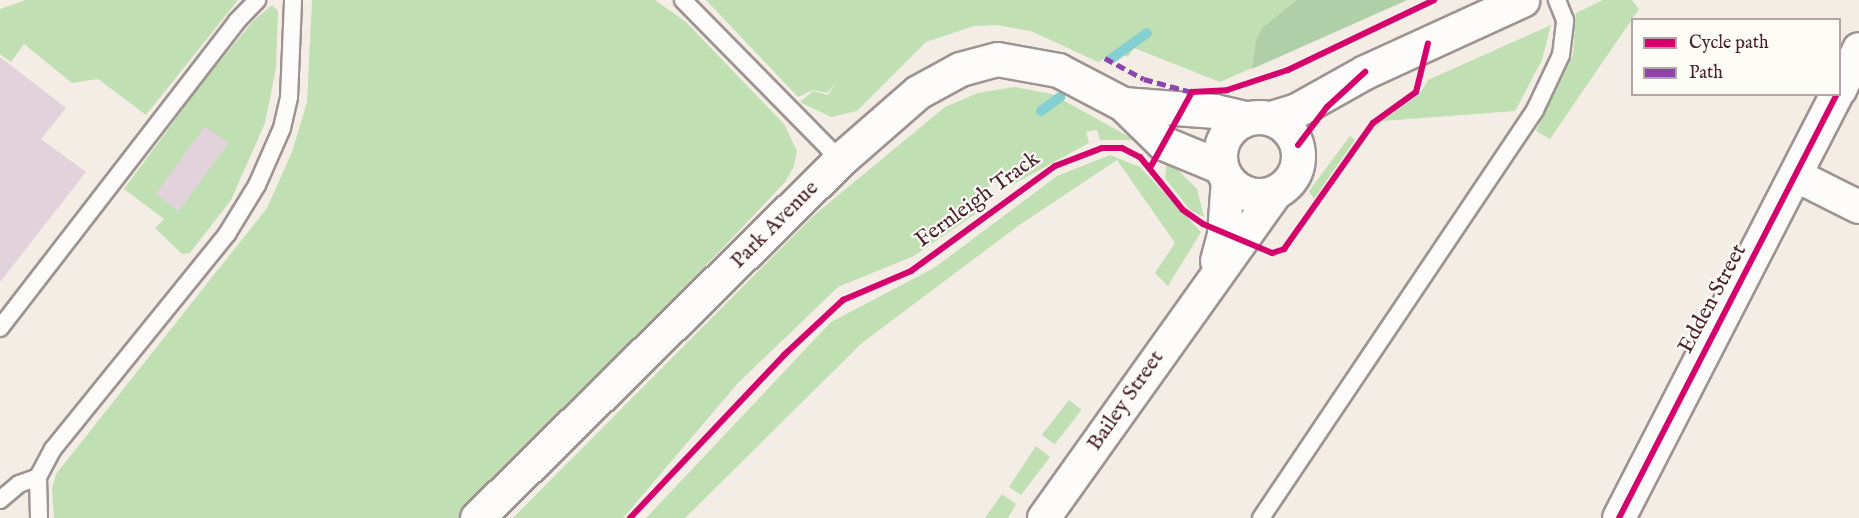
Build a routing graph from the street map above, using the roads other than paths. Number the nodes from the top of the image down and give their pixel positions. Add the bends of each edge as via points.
1 (257, 0) edge
2 (293, 0) edge
3 (683, 0) edge
4 (1522, 0) edge
5 (1557, 0) edge
6 (1859, 49) edge
7 (1365, 72) junction
8 (1841, 86) edge
9 (1836, 96) edge
10 (1123, 104) junction
11 (1258, 118) junction
12 (1298, 146) junction
13 (840, 160) junction
14 (1225, 173) junction
15 (1797, 176) junction
16 (1277, 191) junction
17 (1859, 207) edge
18 (1208, 284) junction
19 (0, 328) edge
20 (38, 477) junction
21 (0, 500) edge
22 (39, 518) edge
23 (477, 518) edge
24 (1044, 518) edge
25 (1261, 518) edge
26 (1619, 518) edge

1 - 19 lane
2 - 20 lane via 289,97 282,128 257,185 227,234 53,449
3 - 13 lane
4 - 7 main road
5 - 25 lane via 1565,20 1561,55 1535,110
6 - 8 street
7 - 11 main road via 1297,110
7 - 12 main road via 1327,107
9 - 15 street, Edden Street
10 - 11 main road, Park Avenue
10 - 13 main road, Park Avenue via 1045,66 989,61 960,69 918,92
10 - 14 main road, Park Avenue via 1163,143
11 - 12 main road via 1292,133
11 - 14 main road via 1223,138
12 - 16 main road via 1295,172
13 - 23 main road, Park Avenue
14 - 16 main road via 1245,193 1267,195
14 - 18 street, Bailey Street via 1224,234
15 - 17 street
15 - 26 street, Edden Street
16 - 18 street, Bailey Street
18 - 24 street, Bailey Street
20 - 21 lane via 19,484
20 - 22 lane

